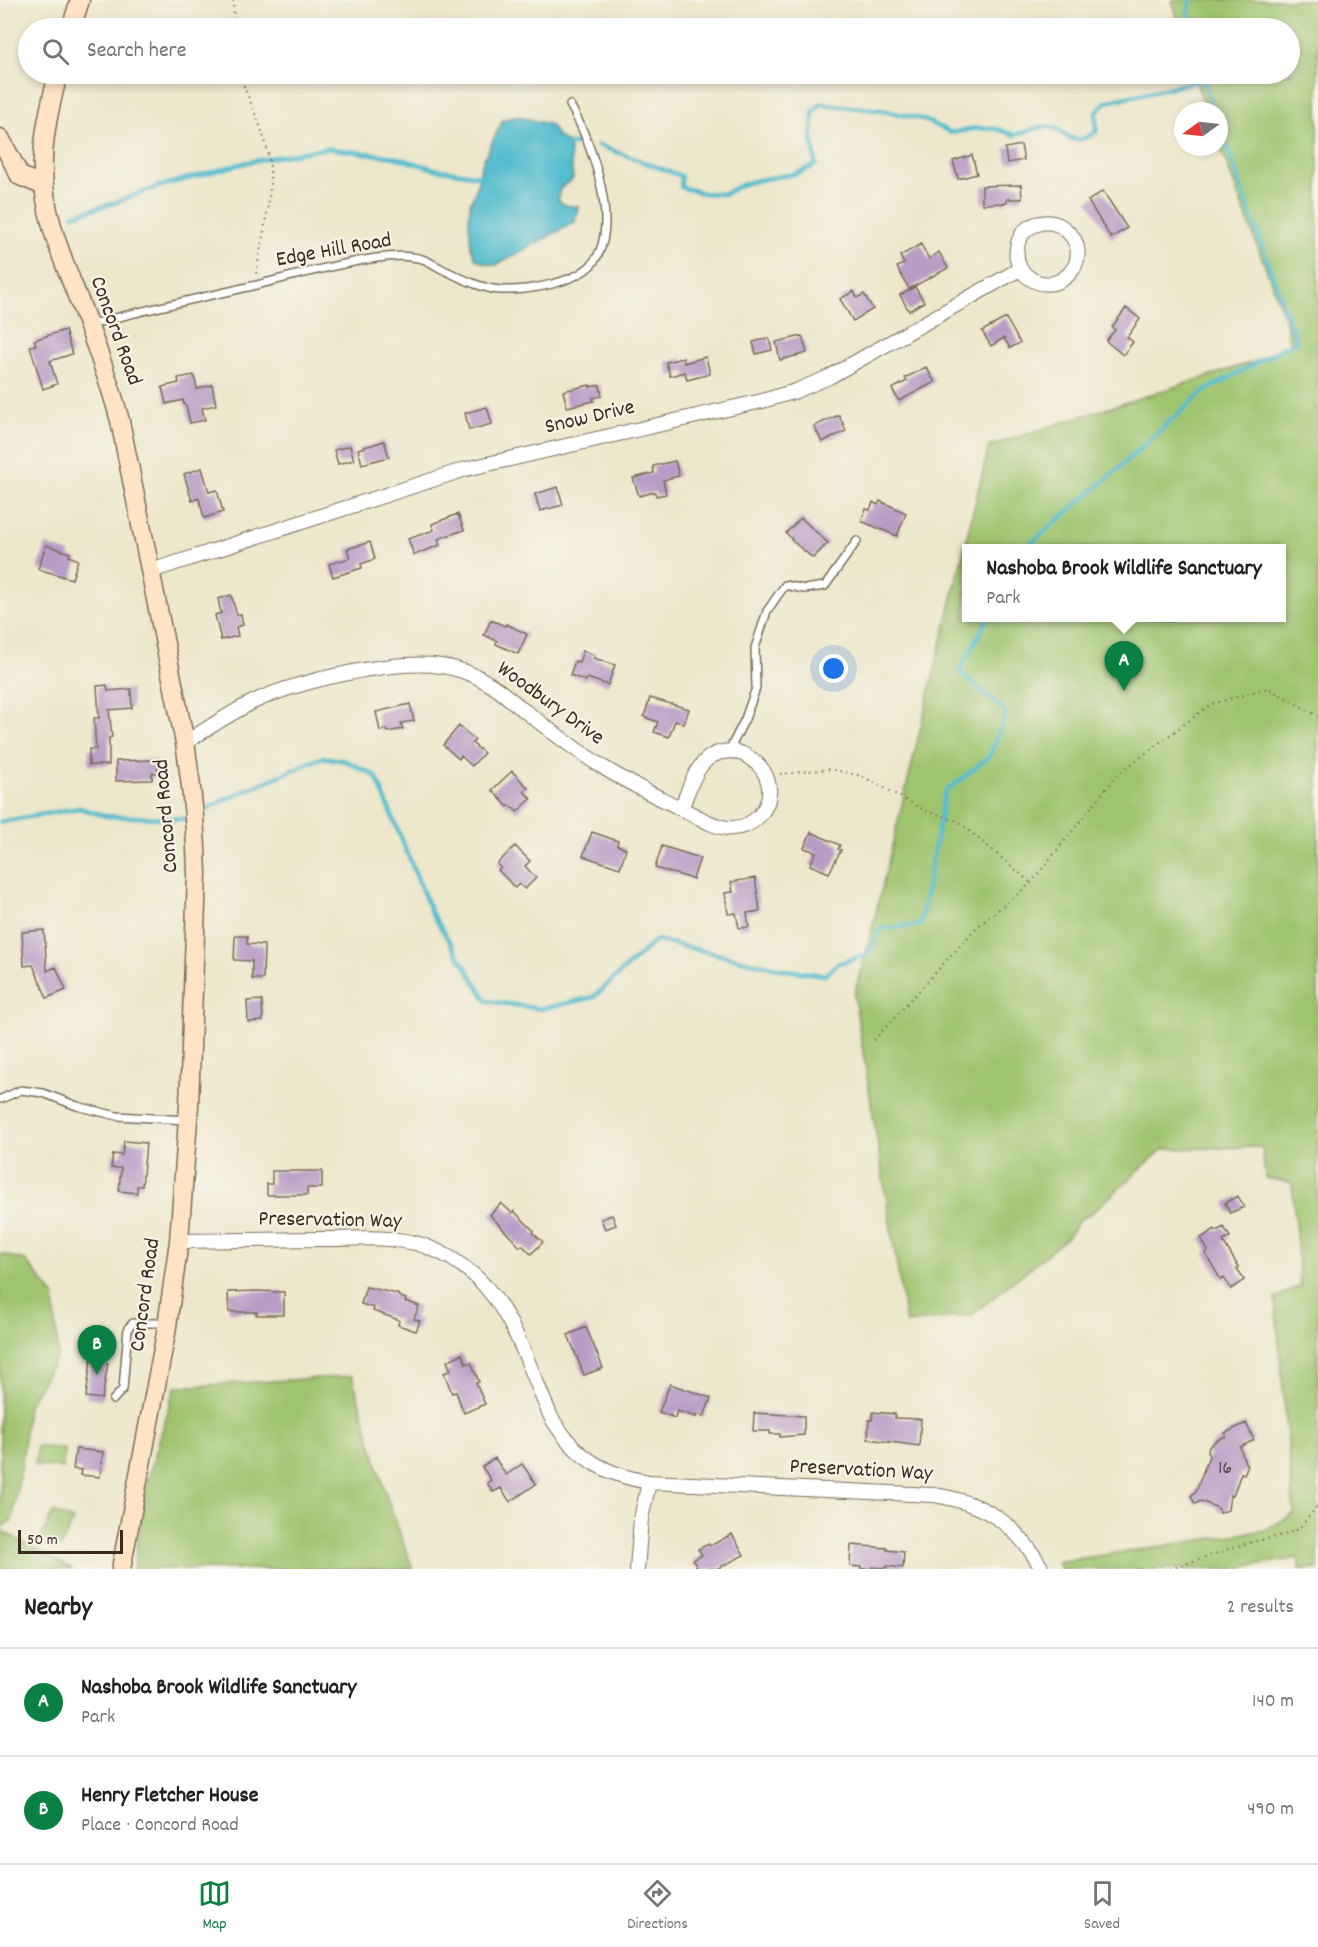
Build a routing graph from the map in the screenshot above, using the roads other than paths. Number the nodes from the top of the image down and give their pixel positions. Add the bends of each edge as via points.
1 (80, 0) edge
2 (74, 18) edge
3 (56, 84) edge
4 (570, 105) dead end
5 (0, 138) edge
6 (44, 186) junction
7 (1020, 269) junction
8 (88, 325) junction
9 (857, 542) dead end
10 (152, 571) junction
11 (185, 743) junction
12 (729, 751) junction
13 (681, 809) junction
14 (1, 1099) edge
15 (188, 1120) junction
16 (179, 1241) junction
17 (168, 1323) junction
18 (113, 1400) dead end
19 (648, 1482) junction
20 (121, 1569) edge
21 (637, 1569) edge
22 (1042, 1569) edge

1 - 2 main road
3 - 6 main road, Concord Road via 46,122
4 - 8 lane, Edge Hill Road via 591,148 605,224 602,244 591,264 550,286 502,290 470,282 423,259 378,258
5 - 6 main road via 20,176
6 - 8 main road, Concord Road via 60,252
7 - 7 street via 1016,249 1024,231 1043,222 1054,223 1071,234 1076,243 1076,264 1064,279 1045,285 1026,277
7 - 10 street, Snow Drive via 828,377 796,391 466,469
8 - 10 main road, Concord Road via 120,421
9 - 12 lane via 825,586 804,589 785,585 767,611 755,648 756,688
10 - 11 main road, Concord Road
11 - 13 street, Woodbury Drive via 222,718 287,688 399,666 440,666 488,683 599,765
11 - 15 main road, Concord Road via 195,817 197,874
12 - 13 street via 708,758 700,766
12 - 13 street, Woodbury Drive via 751,758 766,775 768,797 758,817 738,828 726,828
14 - 15 lane via 21,1090 117,1116
15 - 16 main road, Concord Road
16 - 17 main road, Concord Road
16 - 19 street, Preservation Way via 385,1240 425,1246 445,1255 473,1274 495,1298 551,1417 567,1440 603,1469
17 - 18 lane via 132,1323 128,1328 123,1389
17 - 20 main road, Concord Road
19 - 21 street
19 - 22 street, Preservation Way via 956,1499 998,1517 1030,1548

